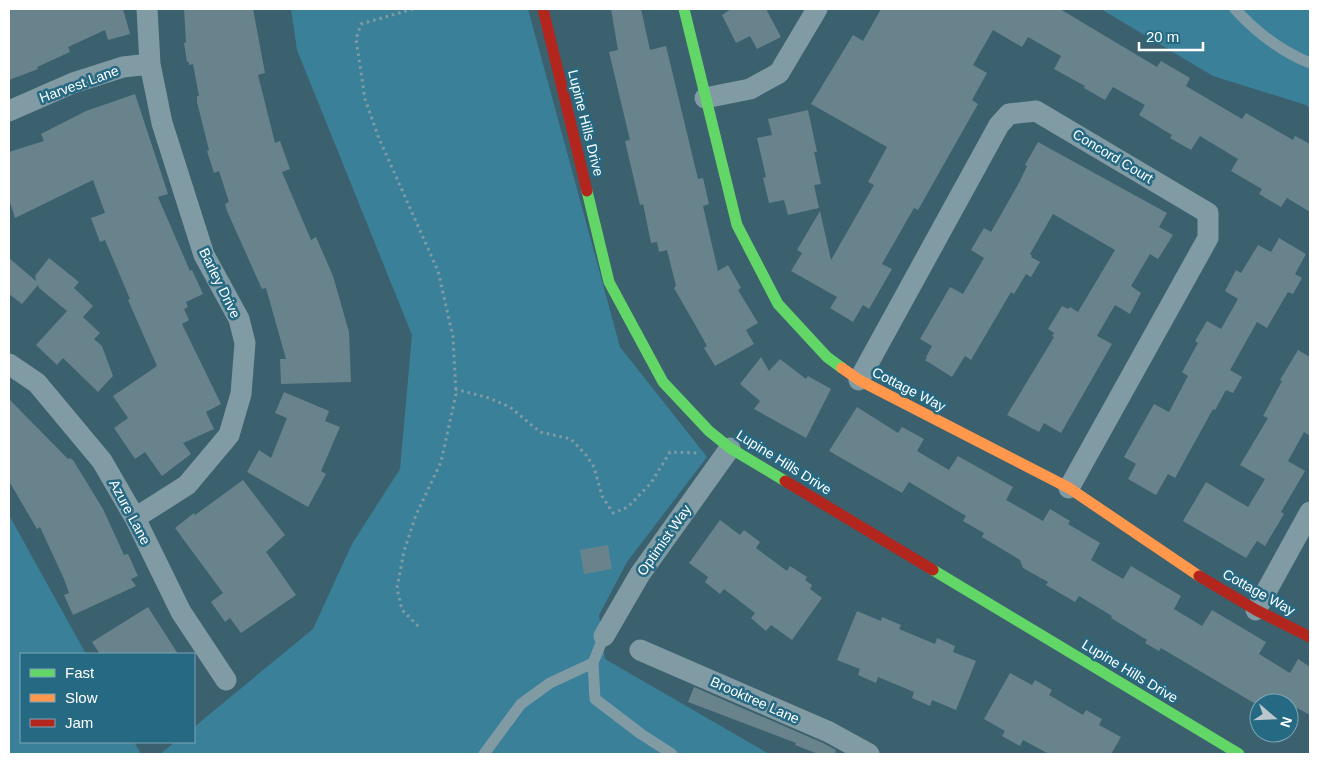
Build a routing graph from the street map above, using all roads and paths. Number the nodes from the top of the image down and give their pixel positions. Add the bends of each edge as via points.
1 (147, 9) edge
2 (413, 9) edge
3 (543, 9) edge
4 (684, 9) edge
5 (818, 9) edge
6 (1234, 9) edge
7 (1310, 63) edge
8 (150, 64) junction
9 (705, 98) junction
10 (9, 111) edge
11 (9, 364) edge
12 (859, 380) junction
13 (455, 389) junction
14 (730, 448) junction
15 (1069, 488) junction
16 (1310, 512) edge
17 (135, 518) junction
18 (1256, 610) junction
19 (419, 627) dead end
20 (604, 636) joint
21 (1310, 637) edge
22 (640, 650) dead end
23 (593, 663) junction
24 (226, 680) dead end
25 (484, 754) edge
26 (672, 754) edge
27 (869, 754) edge
28 (1239, 754) edge

1 - 8 street, Barley Drive
2 - 13 path via 361,24 356,39 358,58 365,99 378,136 438,271 453,337
3 - 14 street, Lupine Hills Drive via 609,282 663,382 709,431
4 - 9 street, Cottage Way
5 - 9 street via 779,73 750,89
6 - 7 lane via 1277,46
8 - 10 street, Harvest Lane via 123,67 73,83
8 - 17 street, Barley Drive via 162,123 204,255 239,319 245,343 241,394 228,435 187,485
9 - 12 street, Cottage Way via 736,225 778,304 827,357
11 - 17 street, Azure Lane via 36,383 102,461
12 - 15 street, Cottage Way
12 - 15 street, Concord Court via 999,125 1009,114 1036,111 1208,213 1208,238
13 - 14 path via 510,407 540,432 571,438 594,466 602,496 613,513 628,507 651,483 670,452 695,454
13 - 19 path via 440,462 404,550 397,588 402,610
14 - 20 street, Optimist Way via 640,574
14 - 28 street, Lupine Hills Drive
15 - 18 street, Cottage Way via 1181,565
16 - 18 street
17 - 24 street, Azure Lane via 181,612
18 - 21 street, Cottage Way
20 - 23 lane
22 - 27 street, Brooktree Lane via 829,732
23 - 25 lane via 550,683 521,704
23 - 26 lane via 595,698

